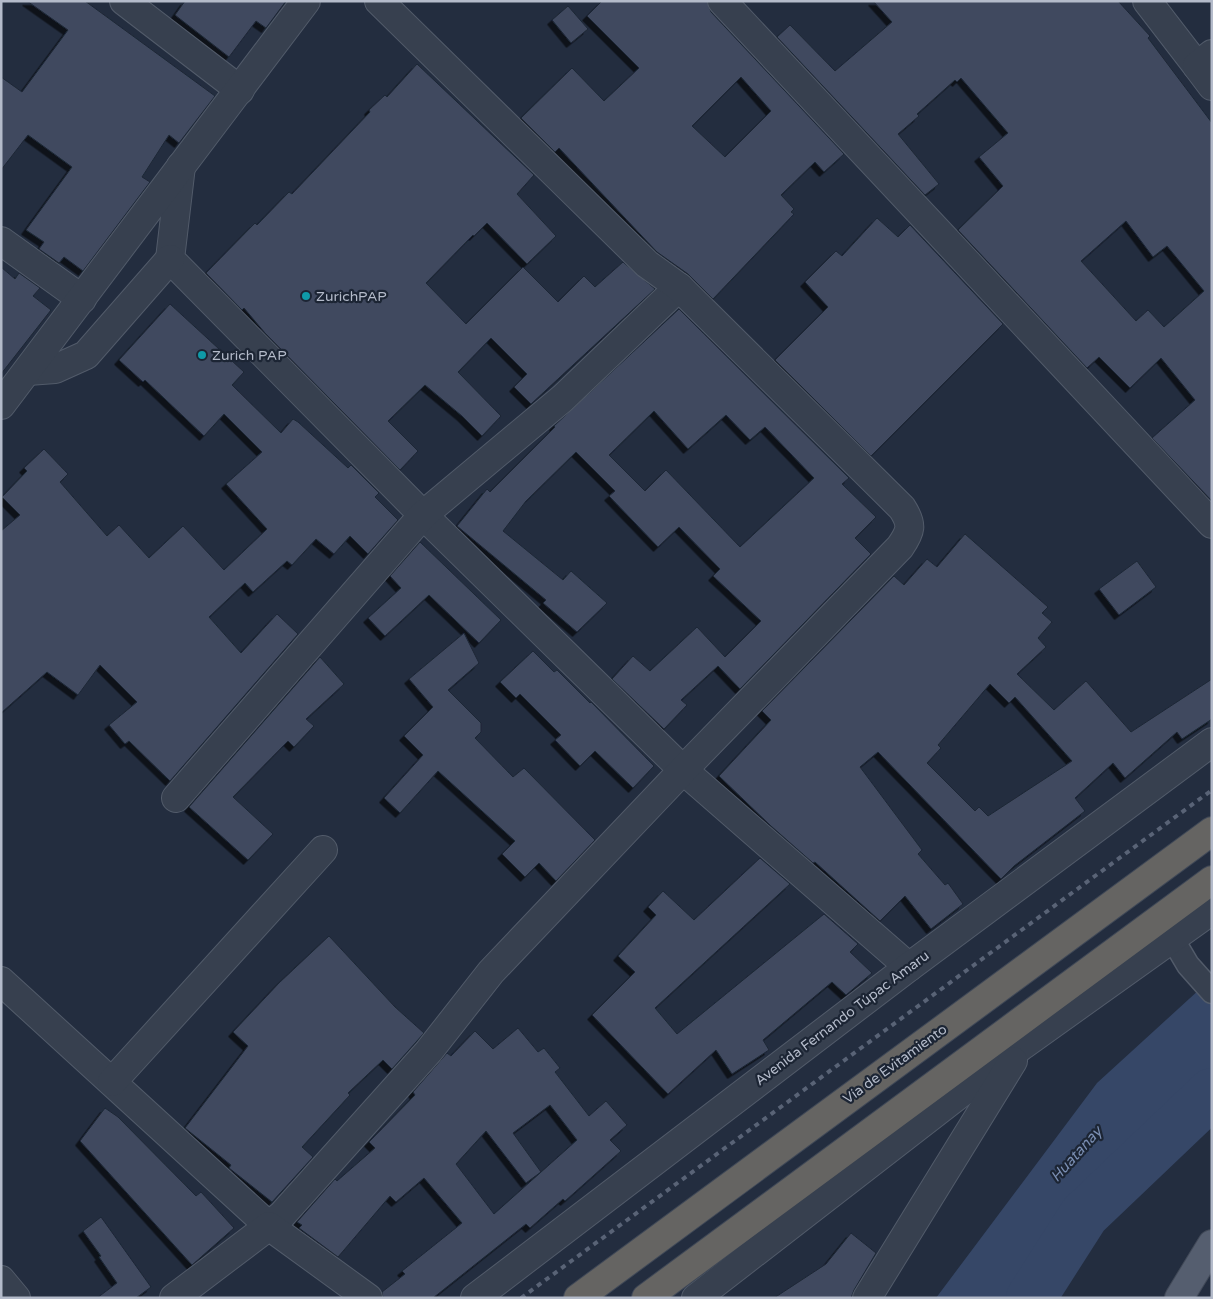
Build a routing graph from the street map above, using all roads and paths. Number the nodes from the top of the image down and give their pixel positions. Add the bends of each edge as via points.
1 (124, 1) edge
2 (306, 1) edge
3 (379, 1) edge
4 (722, 1) edge
5 (1147, 1) edge
6 (1207, 69) edge
7 (240, 90) junction
8 (180, 166) junction
9 (1, 241) edge
10 (170, 259) junction
11 (679, 287) junction
12 (82, 299) junction
13 (28, 371) junction
14 (1, 405) edge
15 (422, 515) junction
16 (1212, 524) edge
17 (1212, 742) edge
18 (683, 770) junction
19 (176, 798) dead end
20 (1212, 831) edge
21 (324, 850) dead end
22 (1212, 880) edge
23 (1212, 910) edge
24 (1172, 938) junction
25 (910, 966) junction
26 (1, 981) edge
27 (1212, 992) edge
28 (1023, 1045) junction
29 (112, 1082) junction
30 (269, 1226) junction
31 (1212, 1244) edge
32 (1, 1280) edge
33 (16, 1298) edge
34 (174, 1298) edge
35 (368, 1298) edge
36 (475, 1298) edge
37 (578, 1298) edge
38 (646, 1298) edge
39 (696, 1298) edge
40 (867, 1298) edge
41 (1179, 1298) edge

1 - 7 street
2 - 7 street
3 - 11 street via 647,264
4 - 16 street
5 - 6 street
7 - 8 street
8 - 10 street
8 - 12 street
9 - 12 street
10 - 13 street via 86,355 55,369
10 - 15 street
11 - 15 street via 563,398
11 - 18 street via 902,508 909,519 909,534 900,547
12 - 13 street
13 - 14 street
15 - 18 street
15 - 19 street
17 - 25 street, Avenida Fernando Túpac Amaru
18 - 25 street
18 - 30 street via 491,972 429,1051
20 - 37 highway, Vía de Evitamiento
21 - 29 street
22 - 38 highway
23 - 24 street
24 - 27 street via 1188,965
24 - 28 street
25 - 36 street, Avenida Fernando Túpac Amaru
26 - 29 street
28 - 39 street
28 - 40 street
29 - 30 street
30 - 34 street
30 - 35 street
31 - 41 main road
32 - 33 street

